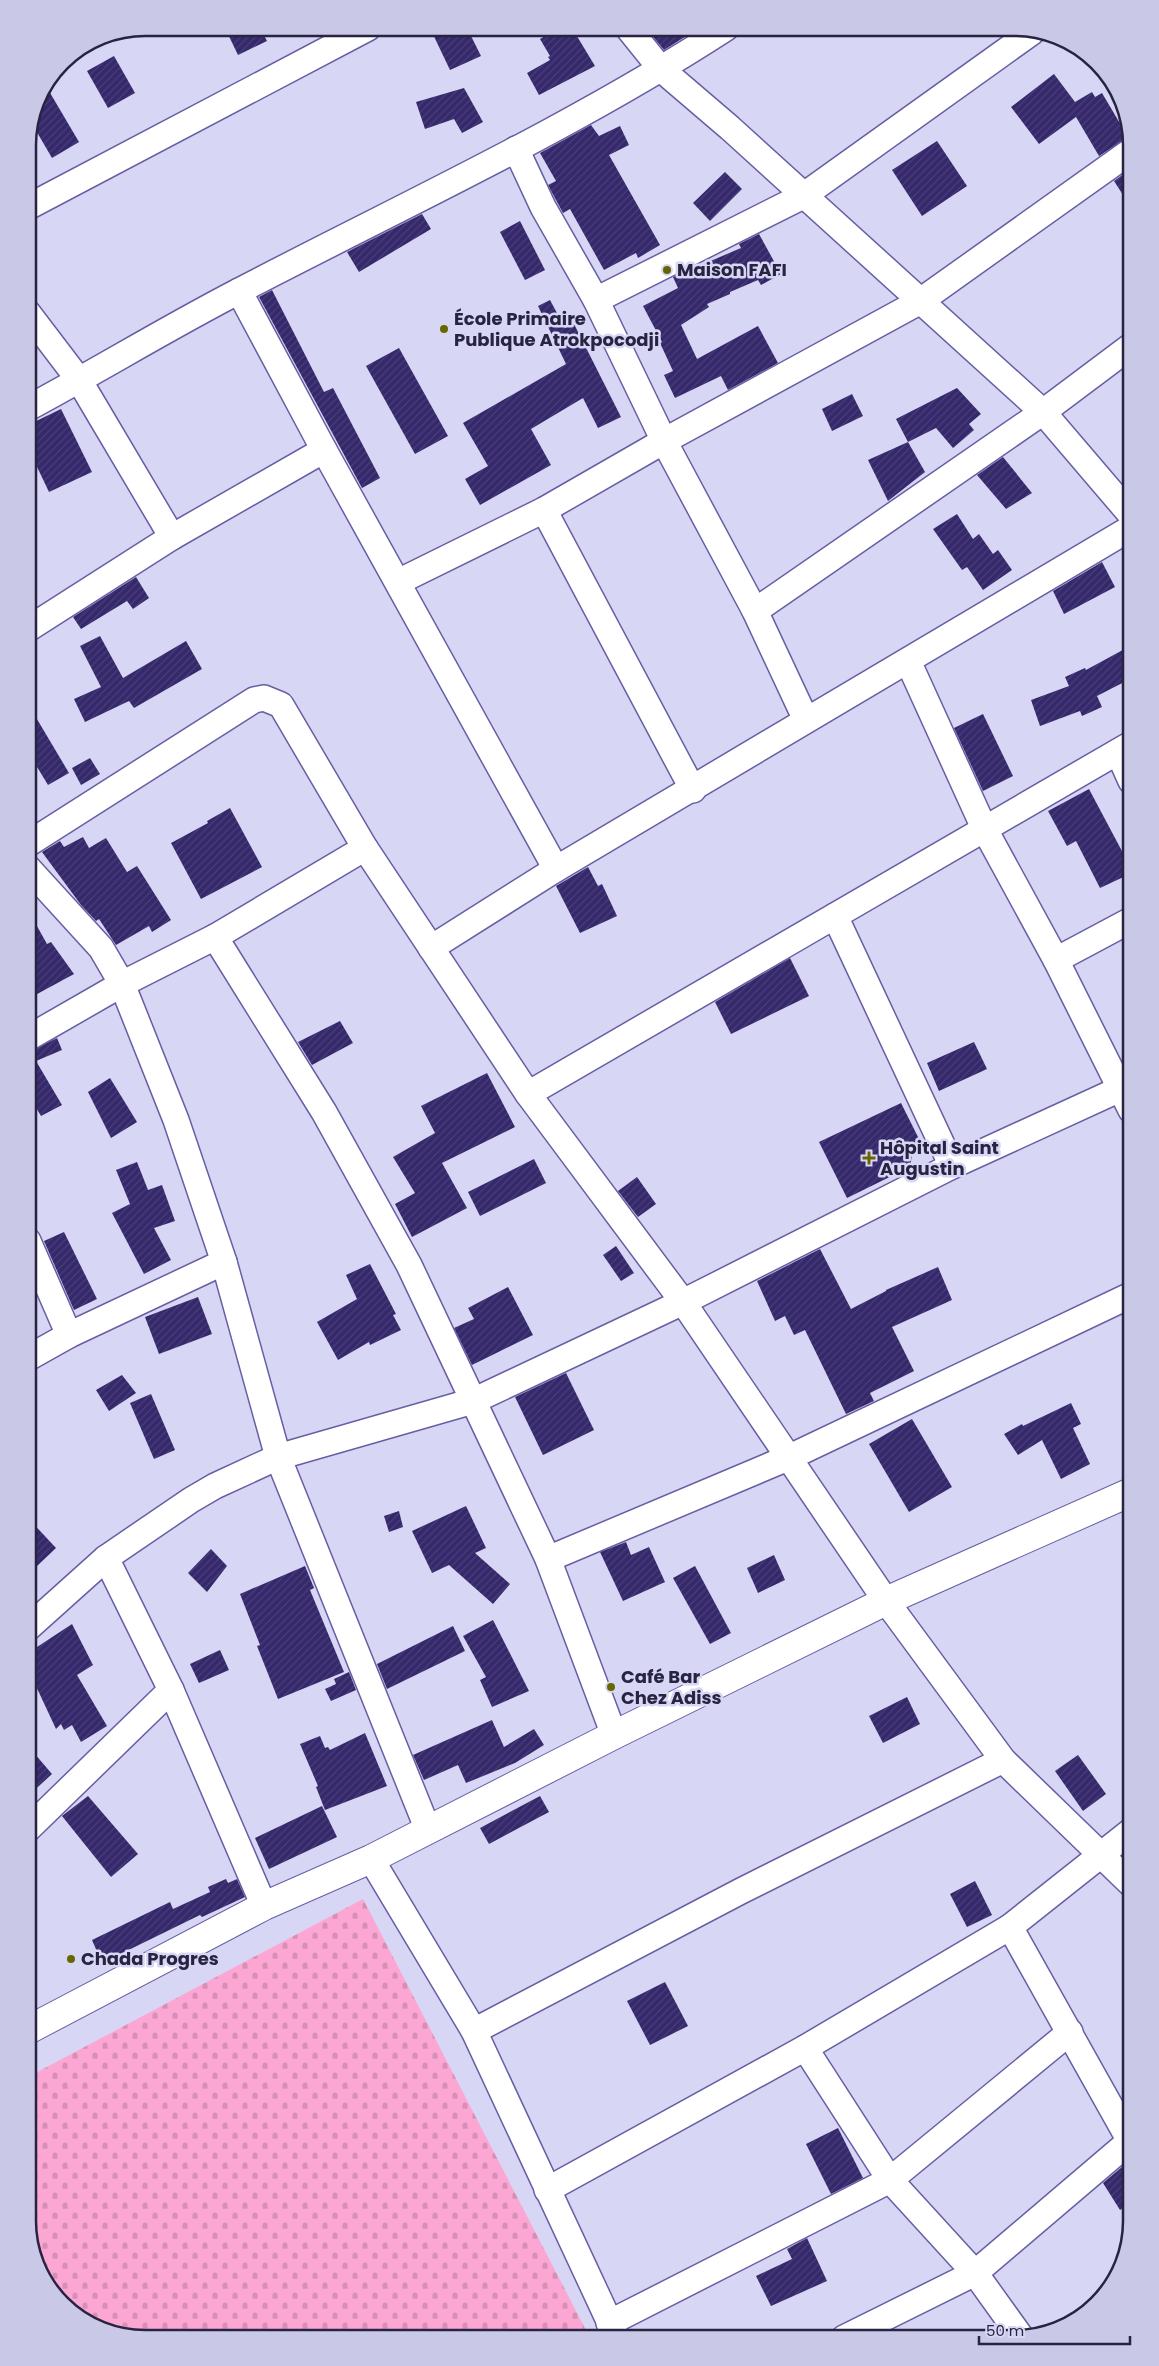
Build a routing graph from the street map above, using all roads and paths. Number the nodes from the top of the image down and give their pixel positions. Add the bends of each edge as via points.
1 (353, 36) edge
2 (634, 36) edge
3 (713, 36) edge
4 (1026, 37) edge
5 (661, 69) junction
6 (516, 149) junction
7 (1123, 157) edge
8 (804, 196) junction
9 (36, 203) edge
10 (239, 291) junction
11 (596, 300) junction
12 (919, 302) junction
13 (36, 323) edge
14 (1123, 353) edge
15 (80, 380) junction
16 (36, 404) edge
17 (1043, 412) junction
18 (664, 442) junction
19 (324, 450) junction
20 (1123, 505) edge
21 (544, 510) junction
22 (1123, 518) edge
23 (172, 537) junction
24 (398, 582) junction
25 (755, 611) junction
26 (36, 624) edge
27 (908, 661) junction
28 (806, 720) junction
29 (1123, 749) edge
30 (693, 790) junction
31 (984, 828) junction
32 (36, 839) edge
33 (365, 848) junction
34 (556, 869) junction
35 (36, 877) edge
36 (835, 916) junction
37 (1123, 925) edge
38 (215, 937) junction
39 (431, 948) junction
40 (1056, 960) junction
41 (122, 984) junction
42 (36, 1033) edge
43 (1123, 1085) edge
44 (528, 1094) junction
45 (1123, 1096) edge
46 (952, 1166) junction
47 (36, 1259) edge
48 (224, 1262) junction
49 (1123, 1299) edge
50 (683, 1302) junction
51 (69, 1335) junction
52 (36, 1354) edge
53 (473, 1401) junction
54 (278, 1457) junction
55 (790, 1457) junction
56 (1123, 1496) edge
57 (106, 1558) junction
58 (548, 1559) junction
59 (886, 1601) junction
60 (36, 1621) edge
61 (171, 1690) junction
62 (614, 1735) junction
63 (1003, 1760) junction
64 (36, 1821) edge
65 (428, 1830) junction
66 (1123, 1838) edge
67 (1101, 1854) junction
68 (371, 1859) junction
69 (1123, 1875) edge
70 (264, 1906) junction
71 (1010, 1927) junction
72 (36, 2026) edge
73 (474, 2031) junction
74 (1070, 2032) junction
75 (805, 2048) junction
76 (1123, 2128) edge
77 (1123, 2149) edge
78 (890, 2180) junction
79 (547, 2190) junction
80 (975, 2274) junction
81 (613, 2330) edge
82 (860, 2330) edge
83 (1016, 2330) edge

1 - 9 street
2 - 5 street
3 - 5 street
4 - 8 street
5 - 6 street
5 - 8 street
6 - 10 street
6 - 11 street via 543,207
7 - 12 street
8 - 11 street
8 - 12 street
10 - 15 street
10 - 19 street
11 - 18 street
12 - 17 street
12 - 18 street
13 - 15 street
14 - 17 street
15 - 16 street
15 - 23 street
17 - 20 street
17 - 25 street
18 - 21 street
18 - 25 street
19 - 23 street
19 - 24 street
21 - 24 street
21 - 30 street
22 - 27 street
23 - 26 street
24 - 34 street
25 - 28 street
27 - 28 street
27 - 31 street
28 - 30 street
29 - 31 street
30 - 34 street
31 - 36 street
31 - 40 street
32 - 33 street via 254,700 264,698 281,705
33 - 38 street
33 - 39 street
34 - 39 street
35 - 41 street via 101,948
36 - 44 street
36 - 46 street
37 - 40 street
38 - 41 street
38 - 53 street via 334,1129 409,1265
39 - 44 street
40 - 43 street
41 - 42 street
41 - 48 street via 176,1120
44 - 50 street
45 - 46 street
46 - 50 street
47 - 51 street
48 - 51 street
48 - 54 street
49 - 55 street
50 - 53 street
50 - 55 street
51 - 52 street
53 - 54 street
53 - 58 street
54 - 57 street via 191,1500
54 - 65 street
55 - 58 street
55 - 59 street
56 - 59 main road
57 - 60 street
57 - 61 street
58 - 62 street
59 - 62 main road
59 - 63 street
61 - 64 street
61 - 70 street
62 - 65 main road
63 - 67 street
63 - 73 street via 741,1891
65 - 68 main road
66 - 67 street
67 - 69 street
67 - 71 street
68 - 70 main road
68 - 73 street
70 - 72 main road
71 - 74 street
71 - 75 street
73 - 79 street
74 - 76 street
74 - 78 street
75 - 78 street
75 - 79 street
77 - 80 street
78 - 80 street
78 - 81 street
79 - 81 street
80 - 82 street
80 - 83 street

